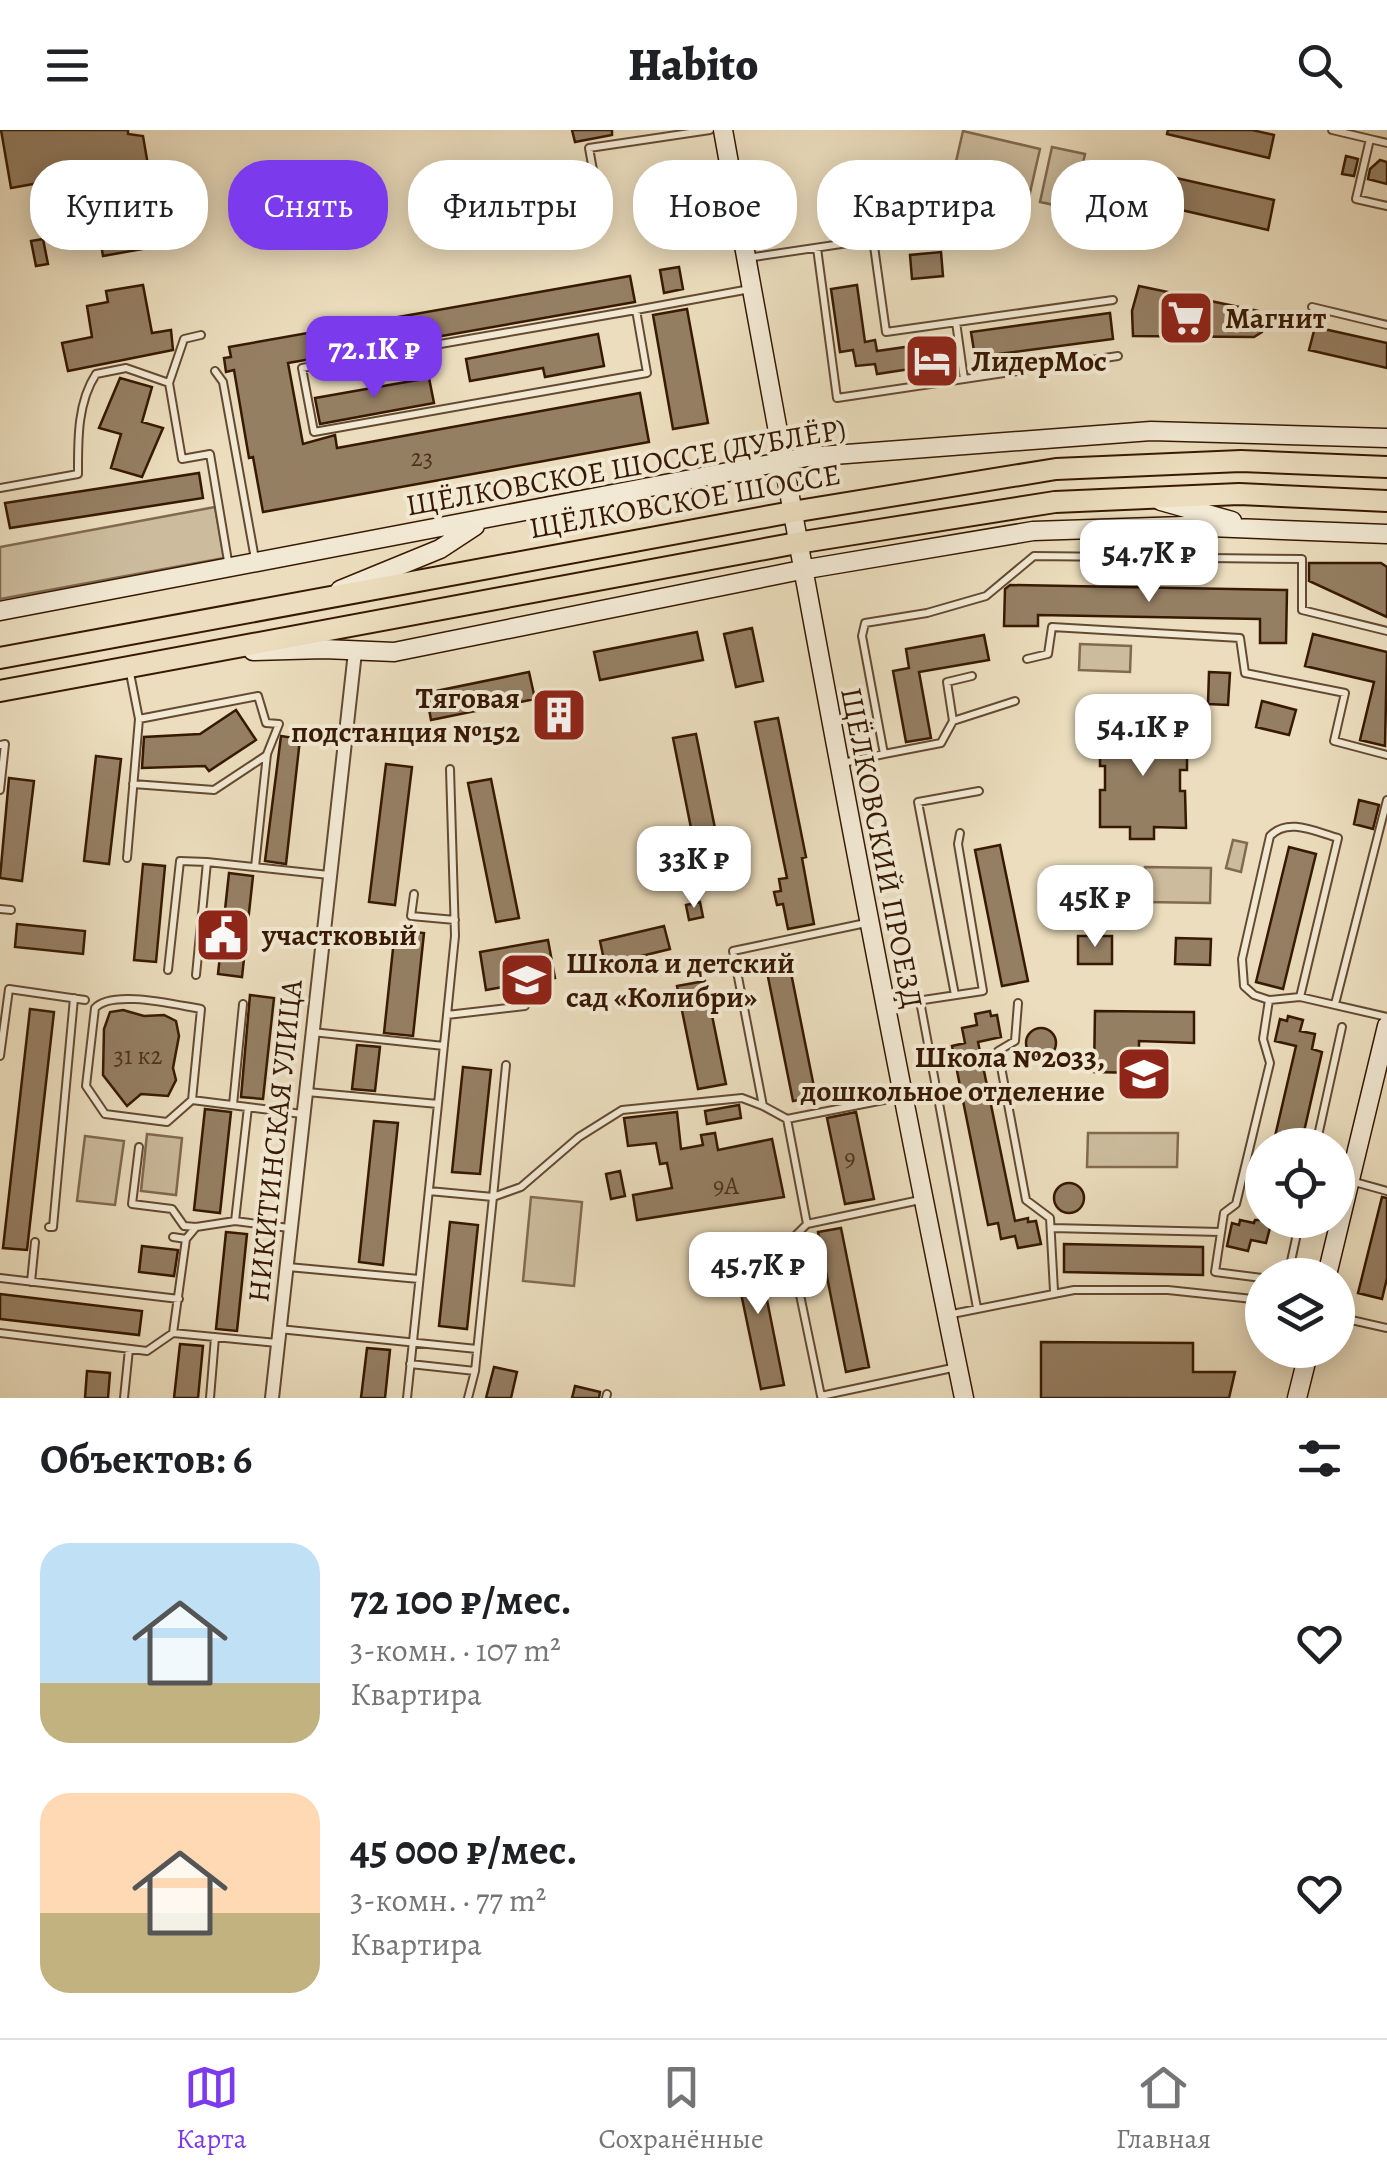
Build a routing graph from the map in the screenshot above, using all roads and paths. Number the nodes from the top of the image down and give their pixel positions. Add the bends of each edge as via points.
1 (710, 130) edge
2 (723, 130) edge
3 (1332, 130) edge
4 (1370, 138) junction
5 (1387, 143) edge
6 (591, 160) edge
7 (1387, 206) edge
8 (817, 248) edge
9 (817, 250) edge
10 (875, 250) edge
11 (746, 258) junction
12 (752, 289) junction
13 (1113, 300) dead end
14 (1312, 307) dead end
15 (636, 310) junction
16 (956, 322) junction
17 (1387, 325) edge
18 (201, 335) dead end
19 (1118, 356) dead end
20 (215, 371) dead end
21 (964, 379) junction
22 (169, 383) junction
23 (1387, 438) edge
24 (782, 460) junction
25 (1387, 467) edge
26 (0, 488) edge
27 (1146, 496) junction
28 (1387, 501) edge
29 (792, 512) junction
30 (484, 520) junction
31 (1256, 528) junction
32 (1387, 534) edge
33 (796, 544) junction
34 (256, 564) junction
35 (230, 568) junction
36 (801, 570) junction
37 (321, 598) junction
38 (0, 611) edge
39 (1387, 631) edge
40 (355, 652) junction
41 (203, 654) junction
42 (0, 658) edge
43 (1027, 659) dead end
44 (129, 667) junction
45 (972, 676) dead end
46 (0, 690) edge
47 (1015, 701) dead end
48 (139, 719) junction
49 (954, 722) junction
50 (0, 745) edge
51 (267, 754) junction
52 (884, 754) junction
53 (1387, 755) edge
54 (837, 764) junction
55 (450, 769) dead end
56 (134, 784) junction
57 (0, 790) edge
58 (979, 791) dead end
59 (1387, 800) edge
60 (960, 833) dead end
61 (127, 858) dead end
62 (207, 862) junction
63 (256, 867) junction
64 (330, 876) junction
65 (414, 894) dead end
66 (0, 909) edge
67 (11, 910) dead end
68 (455, 920) junction
69 (868, 923) junction
70 (168, 970) dead end
71 (196, 975) dead end
72 (0, 984) edge
73 (9, 988) junction
74 (955, 995) junction
75 (1300, 997) junction
76 (74, 998) junction
77 (85, 1000) dead end
78 (1268, 1000) junction
79 (920, 1001) junction
80 (1018, 1003) dead end
81 (243, 1004) dead end
82 (1335, 1004) junction
83 (525, 1006) dead end
84 (884, 1006) junction
85 (447, 1015) junction
86 (1387, 1016) edge
87 (1387, 1026) edge
88 (1342, 1028) dead end
89 (312, 1032) junction
90 (444, 1046) junction
91 (0, 1056) edge
92 (506, 1064) dead end
93 (306, 1092) junction
94 (901, 1097) junction
95 (192, 1100) junction
96 (438, 1104) junction
97 (233, 1105) junction
98 (763, 1106) junction
99 (248, 1107) junction
100 (303, 1114) junction
101 (787, 1119) junction
102 (1320, 1128) edge
103 (139, 1147) dead end
104 (1355, 1160) edge
105 (1355, 1182) edge
106 (1387, 1190) edge
107 (429, 1191) junction
108 (493, 1197) junction
109 (921, 1200) junction
110 (235, 1221) junction
111 (807, 1224) junction
112 (49, 1227) dead end
113 (196, 1227) junction
114 (291, 1228) junction
115 (1050, 1228) junction
116 (1221, 1232) junction
117 (173, 1237) dead end
118 (186, 1239) junction
119 (35, 1242) dead end
120 (286, 1267) junction
121 (1245, 1276) edge
122 (0, 1278) edge
123 (419, 1279) junction
124 (30, 1282) junction
125 (1054, 1291) junction
126 (1245, 1298) edge
127 (179, 1299) junction
128 (977, 1308) junction
129 (946, 1315) junction
130 (1355, 1320) edge
131 (1387, 1328) edge
132 (173, 1333) junction
133 (0, 1334) edge
134 (279, 1336) junction
135 (216, 1337) junction
136 (412, 1342) junction
137 (129, 1349) junction
138 (477, 1349) junction
139 (410, 1364) junction
140 (958, 1367) junction
141 (1304, 1368) edge
142 (475, 1371) junction
143 (866, 1386) junction
144 (124, 1398) edge
145 (210, 1398) edge
146 (272, 1398) edge
147 (407, 1398) edge
148 (468, 1398) edge
149 (868, 1398) edge
150 (964, 1398) edge
151 (1297, 1398) edge

1 - 6 lane via 588,148
2 - 11 street, ЩЁЛКОВСКИЙ ПРОЕЗД
3 - 4 lane
4 - 5 lane
4 - 7 lane via 1356,198
8 - 11 lane
9 - 21 lane via 837,398
10 - 16 lane via 886,332
11 - 12 street, ЩЁЛКОВСКИЙ ПРОЕЗД
12 - 15 lane
12 - 24 street, ЩЁЛКОВСКИЙ ПРОЕЗД
13 - 16 lane
14 - 17 lane
15 - 15 lane via 302,368 314,432 647,373
16 - 21 lane
18 - 22 lane via 184,339
19 - 21 lane
20 - 34 lane via 223,382
22 - 26 lane via 126,368 96,374 78,428 78,474
22 - 35 lane via 182,459 210,454
23 - 24 street, ЩЁЛКОВСКОЕ ШОССЕ (ДУБЛЁР) via 1152,431
24 - 29 street, ЩЁЛКОВСКИЙ ПРОЕЗД
24 - 30 street, ЩЁЛКОВСКОЕ ШОССЕ (ДУБЛЁР)
25 - 29 main road, ЩЁЛКОВСКОЕ ШОССЕ via 1241,460 1056,469
27 - 28 main road, ЩЁЛКОВСКОЕ ШОССЕ
27 - 31 street
27 - 33 main road, ЩЁЛКОВСКОЕ ШОССЕ via 1056,502
29 - 33 street, ЩЁЛКОВСКИЙ ПРОЕЗД
29 - 37 main road, ЩЁЛКОВСКОЕ ШОССЕ
30 - 34 street, ЩЁЛКОВСКОЕ ШОССЕ (ДУБЛЁР)
30 - 37 street via 440,548
31 - 32 street
31 - 36 street via 1033,531
33 - 36 street, ЩЁЛКОВСКИЙ ПРОЕЗД
33 - 41 main road, ЩЁЛКОВСКОЕ ШОССЕ
34 - 35 street, ЩЁЛКОВСКОЕ ШОССЕ (ДУБЛЁР)
35 - 38 street, ЩЁЛКОВСКОЕ ШОССЕ (ДУБЛЁР)
36 - 40 street via 394,652
36 - 54 street, ЩЁЛКОВСКИЙ ПРОЕЗД
37 - 42 main road, ЩЁЛКОВСКОЕ ШОССЕ
39 - 52 lane via 1302,610 1302,559 1034,556 986,596 865,623
40 - 41 street
40 - 64 street, НИКИТИНСКАЯ УЛИЦА
41 - 44 main road, ЩЁЛКОВСКОЕ ШОССЕ
43 - 53 lane via 1048,654 1052,628 1240,638 1244,673 1346,694 1334,741
44 - 46 main road, ЩЁЛКОВСКОЕ ШОССЕ
44 - 48 lane
45 - 49 lane via 947,682
47 - 49 lane
48 - 51 lane via 258,696 266,723 280,724
48 - 56 lane
49 - 52 lane via 941,743
50 - 57 lane via 6,744
51 - 56 lane via 214,790
51 - 63 lane
52 - 54 lane
54 - 69 street, ЩЁЛКОВСКИЙ ПРОЕЗД
55 - 68 lane
56 - 61 lane
58 - 74 lane via 918,802
59 - 82 lane
60 - 74 lane via 983,992
62 - 63 lane
62 - 70 lane via 180,861
62 - 71 lane
63 - 64 lane
64 - 89 street, НИКИТИНСКАЯ УЛИЦА
65 - 68 lane via 411,916
66 - 67 lane
68 - 85 lane
69 - 84 street, ЩЁЛКОВСКИЙ ПРОЕЗД
69 - 98 lane via 733,951
72 - 73 lane
73 - 76 lane
73 - 91 lane
74 - 79 lane
75 - 78 lane
75 - 78 lane via 1338,838 1290,826 1270,836 1242,959 1244,986
75 - 82 lane
76 - 77 lane
76 - 112 lane
78 - 116 lane via 1263,1040 1270,1062 1236,1204 1224,1214
79 - 84 lane
79 - 128 lane
80 - 115 lane via 1015,1041 998,1051 1026,1200 1050,1218
81 - 97 lane
82 - 86 lane
83 - 85 lane
84 - 94 street, ЩЁЛКОВСКИЙ ПРОЕЗД
85 - 90 lane
87 - 104 street
88 - 102 lane
89 - 90 lane
89 - 93 street, НИКИТИНСКАЯ УЛИЦА
90 - 96 lane
92 - 108 lane
93 - 96 lane
93 - 100 street, НИКИТИНСКАЯ УЛИЦА
94 - 101 lane
94 - 109 street, ЩЁЛКОВСКИЙ ПРОЕЗД
95 - 95 lane via 166,1122 105,1114 86,1086 99,1002 114,998 201,1009
95 - 97 lane
96 - 107 lane
97 - 99 lane
98 - 101 lane
98 - 108 lane via 742,1098 622,1110 522,1187
99 - 100 lane
99 - 110 lane
100 - 114 street, НИКИТИНСКАЯ УЛИЦА
101 - 111 lane
103 - 113 lane via 132,1204 172,1209 184,1226
105 - 106 lane
107 - 108 lane
107 - 123 lane
108 - 138 lane
109 - 111 lane
109 - 129 street, ЩЁЛКОВСКИЙ ПРОЕЗД
110 - 113 lane
110 - 114 lane
111 - 143 lane via 788,1242 820,1396
113 - 118 lane
114 - 120 street, НИКИТИНСКАЯ УЛИЦА
115 - 116 lane
115 - 125 lane
116 - 121 lane via 1215,1272
117 - 118 lane
118 - 127 lane
119 - 124 lane
120 - 123 lane
120 - 134 street, НИКИТИНСКАЯ УЛИЦА
122 - 124 lane
123 - 136 lane
124 - 127 lane
125 - 126 lane via 1168,1290
125 - 128 lane
127 - 132 lane
128 - 129 lane
129 - 140 street, ЩЁЛКОВСКИЙ ПРОЕЗД
130 - 131 lane
132 - 135 lane
132 - 137 lane via 147,1351
133 - 137 lane
134 - 135 lane
134 - 136 lane
134 - 146 street, НИКИТИНСКАЯ УЛИЦА
135 - 145 lane
136 - 138 lane
136 - 139 lane
137 - 144 lane
138 - 142 lane
139 - 142 lane
139 - 147 lane
140 - 143 lane
140 - 150 street, ЩЁЛКОВСКИЙ ПРОЕЗД
141 - 151 street
142 - 148 lane
143 - 149 lane

